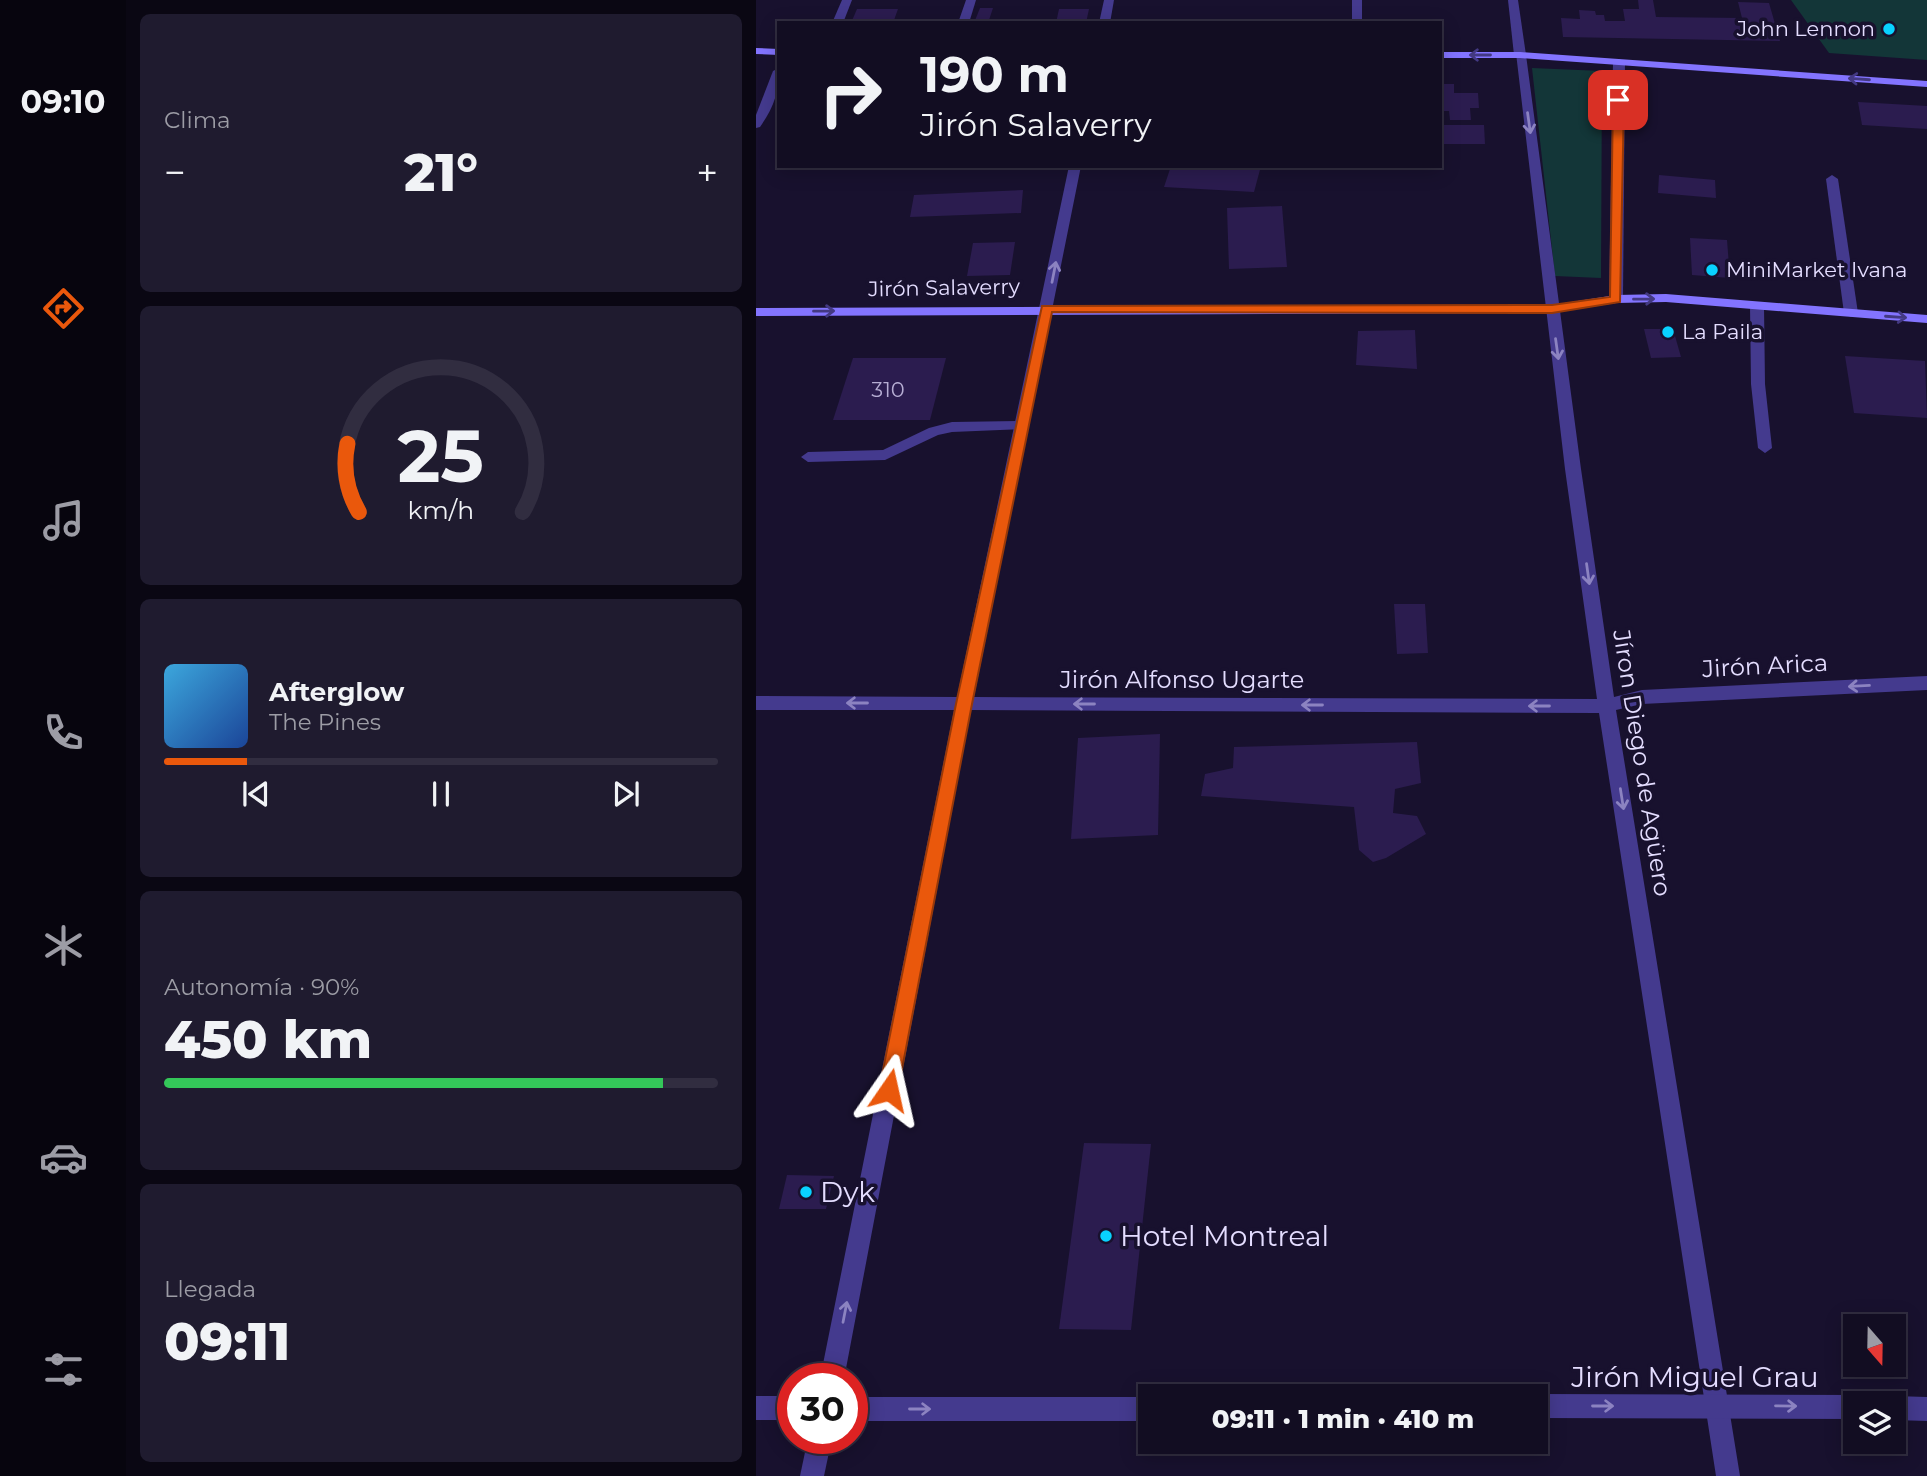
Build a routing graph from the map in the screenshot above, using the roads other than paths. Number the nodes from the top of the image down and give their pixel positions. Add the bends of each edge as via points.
1 (847, 0) edge
2 (971, 0) edge
3 (1109, 0) edge
4 (1356, 0) edge
5 (1513, 0) edge
6 (838, 21) edge
7 (964, 21) edge
8 (1104, 21) edge
9 (1357, 21) edge
10 (756, 51) edge
11 (777, 52) edge
12 (1442, 55) edge
13 (1520, 55) junction
14 (1619, 62) junction
15 (777, 77) edge
16 (1927, 83) edge
17 (756, 124) edge
18 (1075, 168) edge
19 (1832, 179) dead end
20 (1616, 299) junction
21 (1756, 306) junction
22 (1046, 309) junction
23 (1552, 309) junction
24 (756, 312) edge
25 (1851, 313) junction
26 (1927, 319) edge
27 (1021, 426) junction
28 (1765, 448) dead end
29 (808, 457) dead end
30 (1927, 683) edge
31 (756, 703) edge
32 (964, 704) junction
33 (1607, 706) junction
34 (835, 1363) edge
35 (1548, 1406) edge
36 (1718, 1406) junction
37 (756, 1408) edge
38 (777, 1408) edge
39 (1843, 1408) edge
40 (1906, 1408) edge
41 (868, 1409) edge
42 (1138, 1409) edge
43 (1927, 1409) edge
44 (817, 1454) edge
45 (812, 1476) edge
46 (1728, 1476) edge

1 - 6 street
2 - 7 street
3 - 8 street
4 - 9 street
5 - 13 street, Jíron Diego de Agüero
10 - 11 main road
13 -> 12 main road
13 - 14 main road
13 -> 23 street, Jíron Diego de Agüero
16 -> 14 main road
14 - 20 street
15 - 17 street
22 -> 18 street
19 - 25 street
20 -> 21 main road, Jirón Salaverry
20 - 23 main road, Jirón Salaverry
21 - 25 main road, Jirón Salaverry
21 - 28 street
22 - 23 main road, Jirón Salaverry
24 -> 22 main road, Jirón Salaverry
22 - 27 street
23 -> 33 street, Jíron Diego de Agüero
25 -> 26 main road, Jirón Salaverry
27 - 29 street via 952,427 885,455
27 - 32 street
30 -> 33 street, Jirón Arica via 1642,697
32 -> 31 street, Jirón Alfonso Ugarte
33 -> 32 street, Jirón Alfonso Ugarte
34 -> 32 street
33 -> 36 street, Jíron Diego de Agüero
35 -> 36 street, Jirón Miguel Grau
36 -> 39 street, Jirón Miguel Grau
36 - 46 street, Jíron Diego de Agüero
37 - 38 street
40 - 43 street
41 -> 42 street
44 - 45 street

